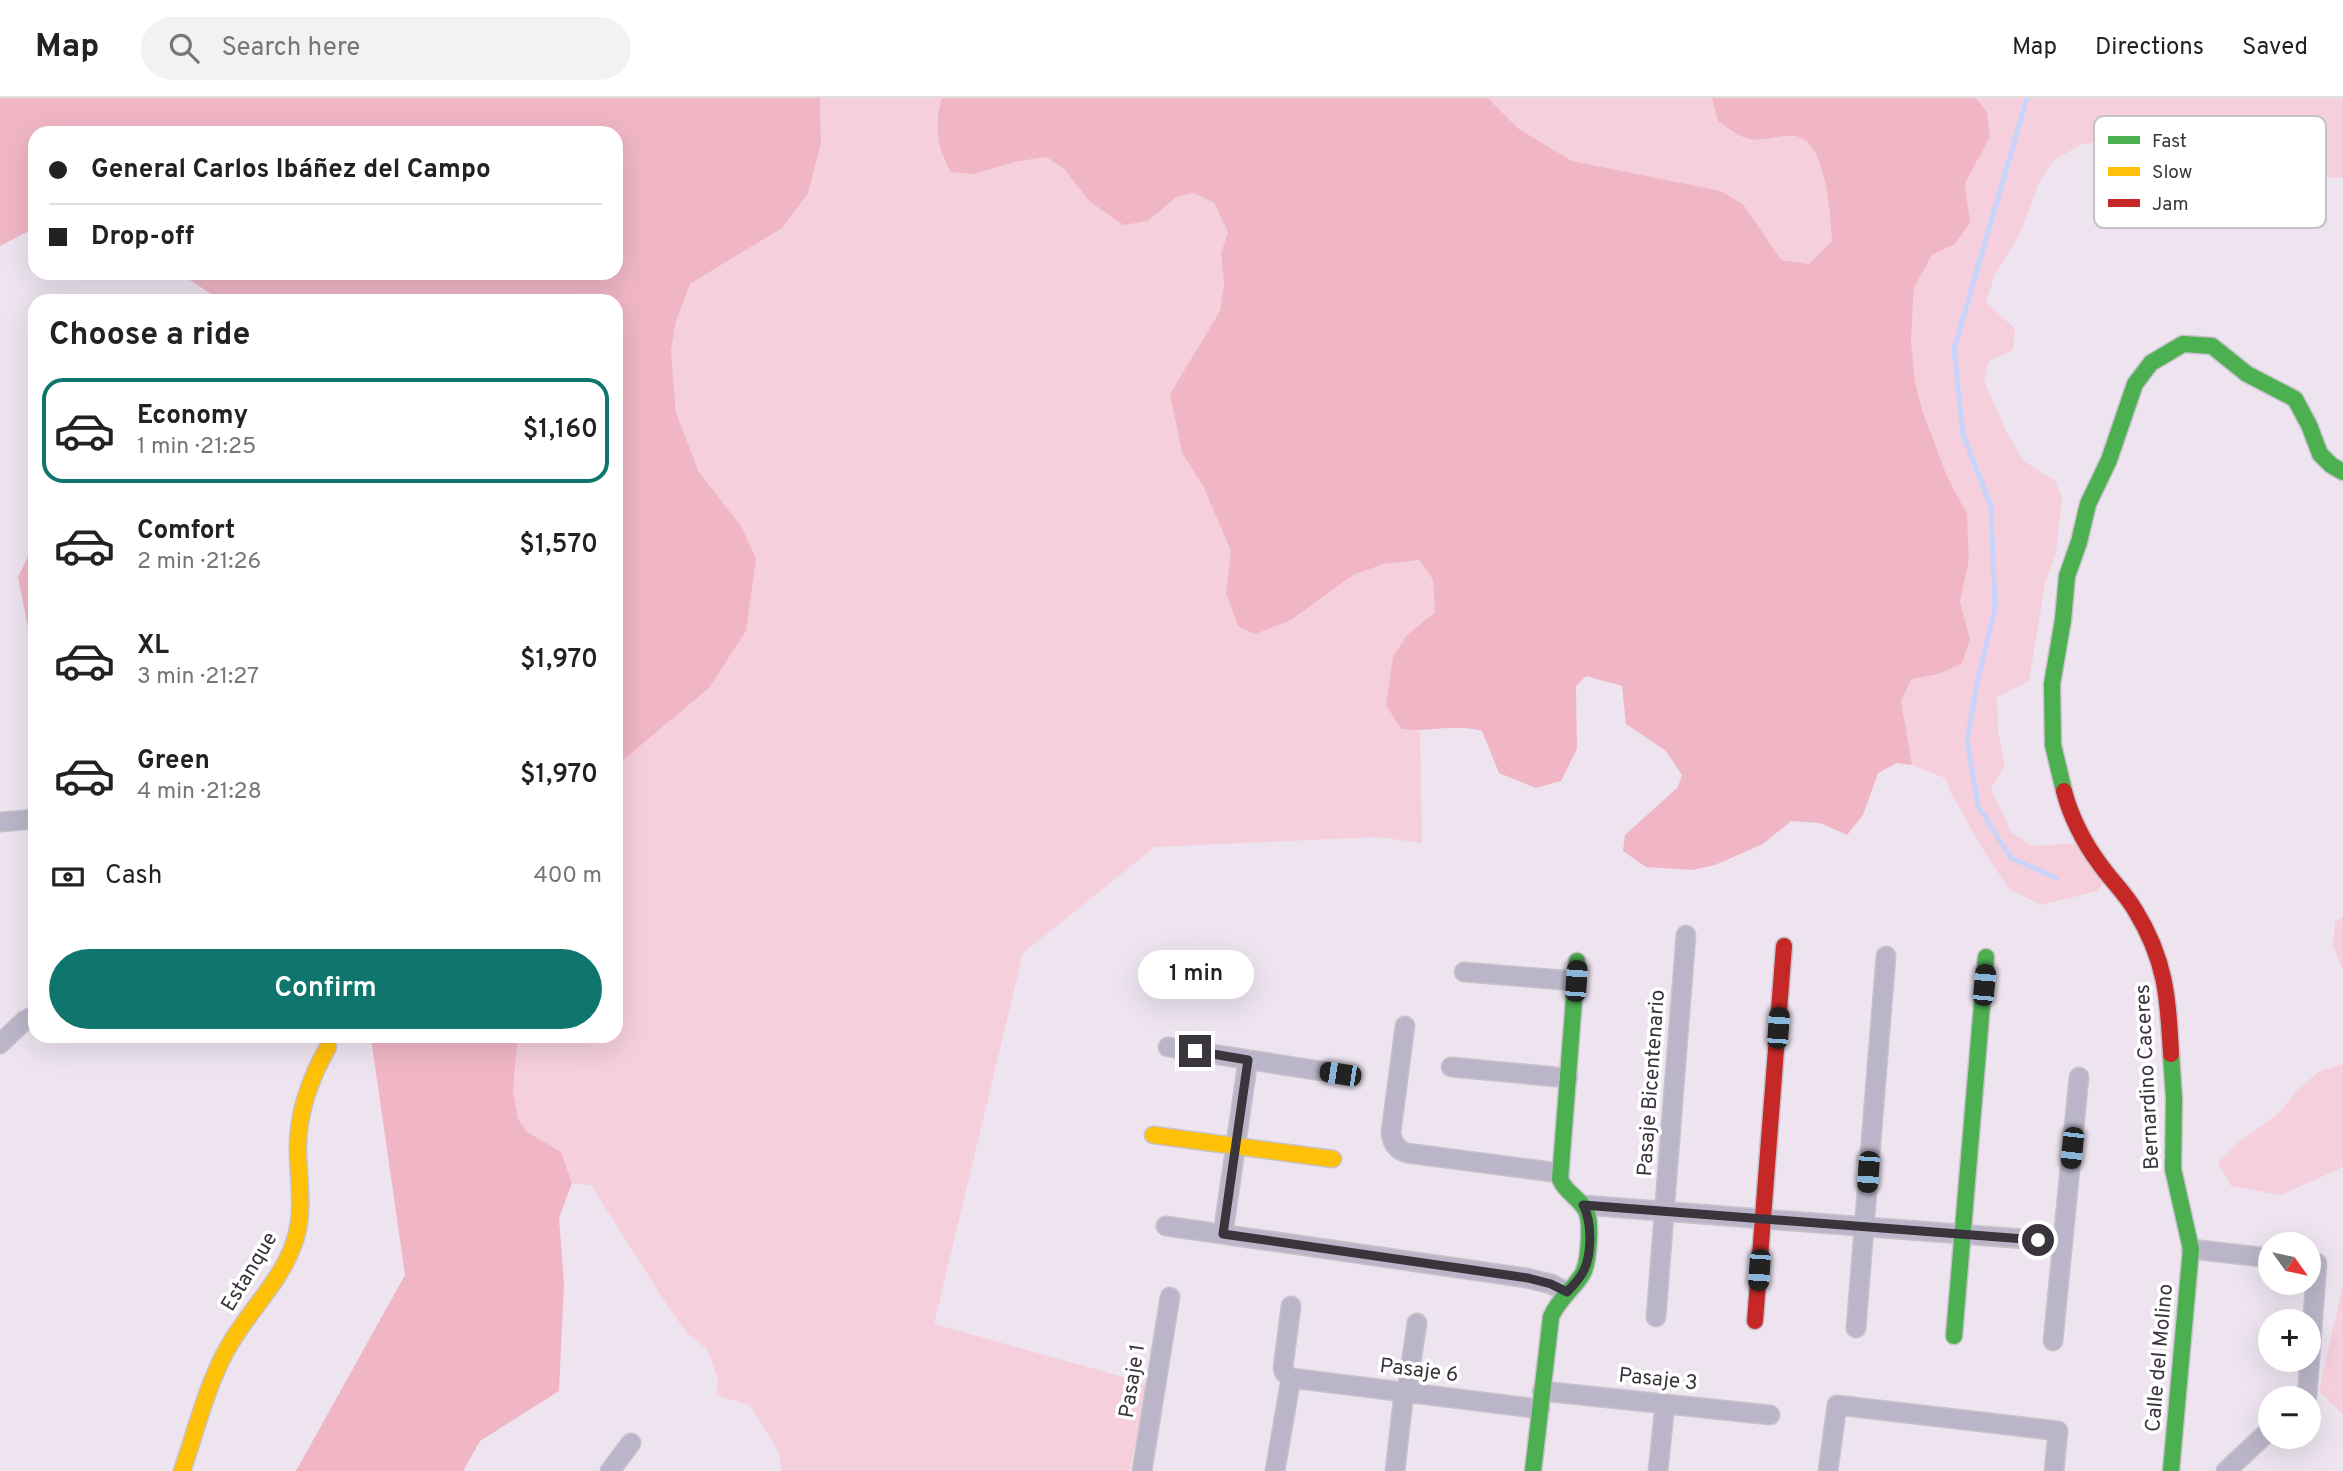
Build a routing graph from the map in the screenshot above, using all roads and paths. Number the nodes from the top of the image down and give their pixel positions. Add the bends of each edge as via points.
1 (2343, 472) edge
2 (28, 820) edge
3 (0, 822) edge
4 (1686, 935) dead end
5 (1784, 946) dead end
6 (1886, 956) dead end
7 (1986, 957) dead end
8 (1577, 961) dead end
9 (1464, 972) dead end
10 (1576, 981) junction
11 (28, 1019) edge
12 (1405, 1026) dead end
13 (0, 1044) edge
14 (328, 1047) dead end
15 (1168, 1047) dead end
16 (1248, 1060) junction
17 (1451, 1067) dead end
18 (1340, 1074) dead end
19 (2079, 1077) dead end
20 (1568, 1079) junction
21 (1153, 1135) dead end
22 (1235, 1146) junction
23 (1333, 1159) dead end
24 (1560, 1173) junction
25 (1583, 1205) junction
26 (1665, 1211) junction
27 (1763, 1219) junction
28 (1166, 1226) dead end
29 (1864, 1227) junction
30 (1223, 1234) junction
31 (1963, 1234) junction
32 (2063, 1242) junction
33 (2191, 1249) junction
34 (2258, 1257) edge
35 (1567, 1292) junction
36 (2310, 1295) edge
37 (1170, 1297) dead end
38 (1291, 1306) dead end
39 (1656, 1317) dead end
40 (1755, 1321) dead end
41 (1417, 1323) dead end
42 (1856, 1328) dead end
43 (1954, 1336) dead end
44 (2053, 1341) dead end
45 (1291, 1378) junction
46 (2306, 1386) edge
47 (1404, 1392) junction
48 (1541, 1400) junction
49 (1665, 1404) junction
50 (1770, 1415) dead end
51 (2258, 1441) edge
52 (631, 1443) dead end
53 (182, 1471) edge
54 (610, 1471) edge
55 (1142, 1471) edge
56 (1275, 1471) edge
57 (1395, 1471) edge
58 (1533, 1471) edge
59 (1658, 1471) edge
60 (1828, 1471) edge
61 (2053, 1471) edge
62 (2171, 1471) edge
63 (2226, 1471) edge

1 - 33 street, Bernardino Caceres via 2320,454 2295,399 2231,364 2212,346 2183,344 2151,363 2136,384 2088,504 2067,576 2052,684 2053,745 2068,805 2097,861 2135,909 2160,958 2168,999 2173,1169
2 - 3 street
4 - 26 street, Pasaje Bicentenario
5 - 27 street
6 - 29 street
7 - 31 street
8 - 10 street
9 - 10 street
10 - 20 street
11 - 13 street
12 - 24 street via 1391,1132 1398,1149
14 - 53 street, Estanque via 302,1108 298,1140 301,1208 294,1244 226,1352
15 - 16 street
16 - 18 street
16 - 22 street
17 - 20 street
19 - 32 street
20 - 24 street
21 - 22 street
22 - 23 street
22 - 30 street
24 - 25 street via 1566,1191
25 - 26 street
25 - 35 street via 1588,1218 1588,1257
26 - 27 street
26 - 39 street, Pasaje Bicentenario
27 - 29 street
27 - 40 street
28 - 30 street
29 - 31 street
29 - 42 street
30 - 35 street via 1528,1278
31 - 32 street
31 - 43 street
32 - 44 street
33 - 34 street
33 - 62 street, Calle del Molino
35 - 48 street via 1551,1317
36 - 46 street
37 - 55 street, Pasaje 1
38 - 45 street via 1283,1368
41 - 47 street
45 - 47 street, Pasaje 6
45 - 56 street
47 - 48 street, Pasaje 6
47 - 57 street
48 - 49 street, Pasaje 3
48 - 58 street
49 - 50 street, Pasaje 3
49 - 59 street
51 - 63 street
52 - 54 street
60 - 61 street via 1838,1405 2057,1431

